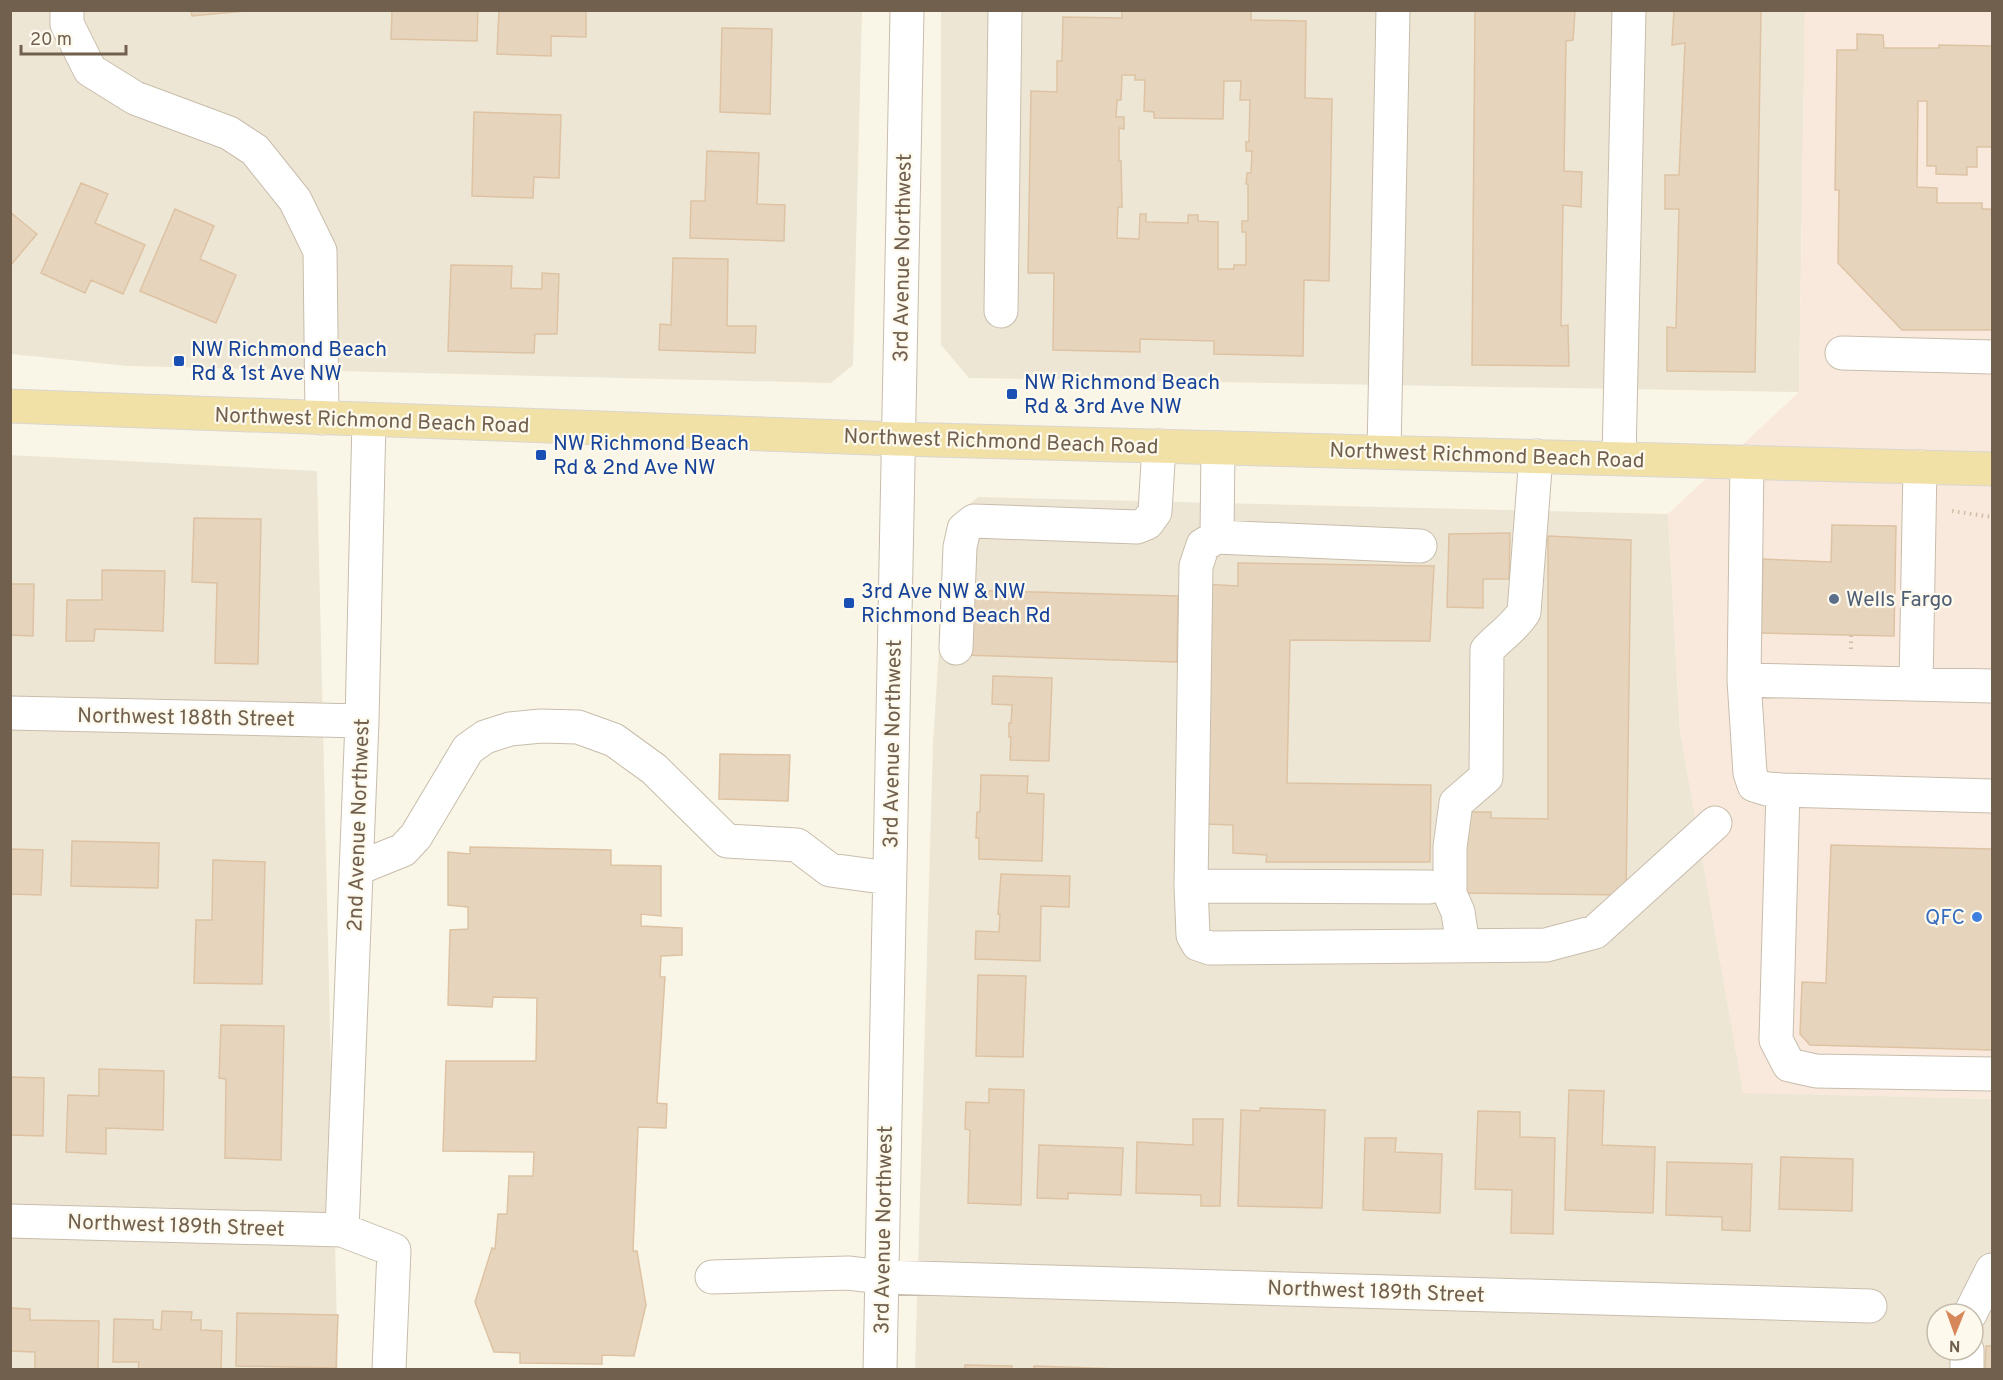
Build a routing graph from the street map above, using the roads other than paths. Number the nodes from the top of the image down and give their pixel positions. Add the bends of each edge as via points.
1 (68, 10) edge
2 (907, 10) edge
3 (1005, 10) edge
4 (1392, 10) edge
5 (1629, 10) edge
6 (1001, 311) dead end
7 (1842, 353) dead end
8 (1992, 357) edge
9 (10, 406) edge
10 (322, 418) junction
11 (369, 420) junction
12 (898, 439) junction
13 (1159, 446) junction
14 (1218, 448) junction
15 (1384, 452) junction
16 (1536, 456) junction
17 (1619, 458) junction
18 (1747, 462) junction
19 (1920, 467) junction
20 (1992, 469) edge
21 (1217, 537) junction
22 (1420, 546) dead end
23 (956, 648) dead end
24 (1744, 680) junction
25 (1916, 684) junction
26 (1992, 686) edge
27 (10, 713) edge
28 (362, 721) junction
29 (1783, 790) junction
30 (1992, 796) edge
31 (1715, 823) dead end
32 (356, 869) junction
33 (889, 878) junction
34 (1191, 886) junction
35 (1428, 887) dead end
36 (1463, 946) junction
37 (1992, 1074) edge
38 (10, 1221) edge
39 (342, 1230) junction
40 (1992, 1270) edge
41 (712, 1277) dead end
42 (882, 1277) junction
43 (1976, 1302) edge
44 (1870, 1306) dead end
45 (389, 1370) edge
46 (880, 1370) edge

1 - 10 street via 67,24 90,70 135,98 230,133 255,150 295,200 320,251
2 - 12 street, 3rd Avenue Northwest
3 - 6 street
4 - 15 street
5 - 17 street
7 - 8 street
9 - 10 main road, Northwest Richmond Beach Road
10 - 11 main road, Northwest Richmond Beach Road
11 - 12 main road, Northwest Richmond Beach Road
11 - 28 street, 2nd Avenue Northwest
12 - 13 main road, Northwest Richmond Beach Road
12 - 33 street, 3rd Avenue Northwest
13 - 14 main road, Northwest Richmond Beach Road
13 - 23 street via 1155,512 1147,523 1137,527 974,521 964,529
14 - 15 main road, Northwest Richmond Beach Road
14 - 21 street
15 - 16 main road, Northwest Richmond Beach Road
16 - 17 main road, Northwest Richmond Beach Road
16 - 36 street via 1524,612 1514,628 1487,650 1486,777 1456,804 1450,847 1450,894 1458,912
17 - 18 main road, Northwest Richmond Beach Road
18 - 19 main road, Northwest Richmond Beach Road
18 - 24 street
19 - 20 main road, Northwest Richmond Beach Road
19 - 25 street
21 - 22 street
21 - 34 street via 1203,545 1196,566
24 - 25 street
24 - 29 street via 1754,785
25 - 26 street
27 - 28 street, Northwest 188th Street
28 - 32 street, 2nd Avenue Northwest
29 - 30 street
29 - 37 street via 1776,1040 1789,1065 1816,1071
31 - 36 street via 1594,932 1546,945
32 - 33 street via 404,850 468,749 485,737 510,729 541,726 578,727 614,740 654,769 727,841 797,845 830,870
32 - 39 street, 2nd Avenue Northwest
33 - 42 street, 3rd Avenue Northwest
34 - 35 street
34 - 36 street via 1193,935 1198,944 1210,948
38 - 39 street, Northwest 189th Street
39 - 45 street, Northwest 189th Street via 394,1250
40 - 43 street
41 - 42 street, Northwest 189th Street via 848,1272
42 - 44 street, Northwest 189th Street
42 - 46 street, 3rd Avenue Northwest

